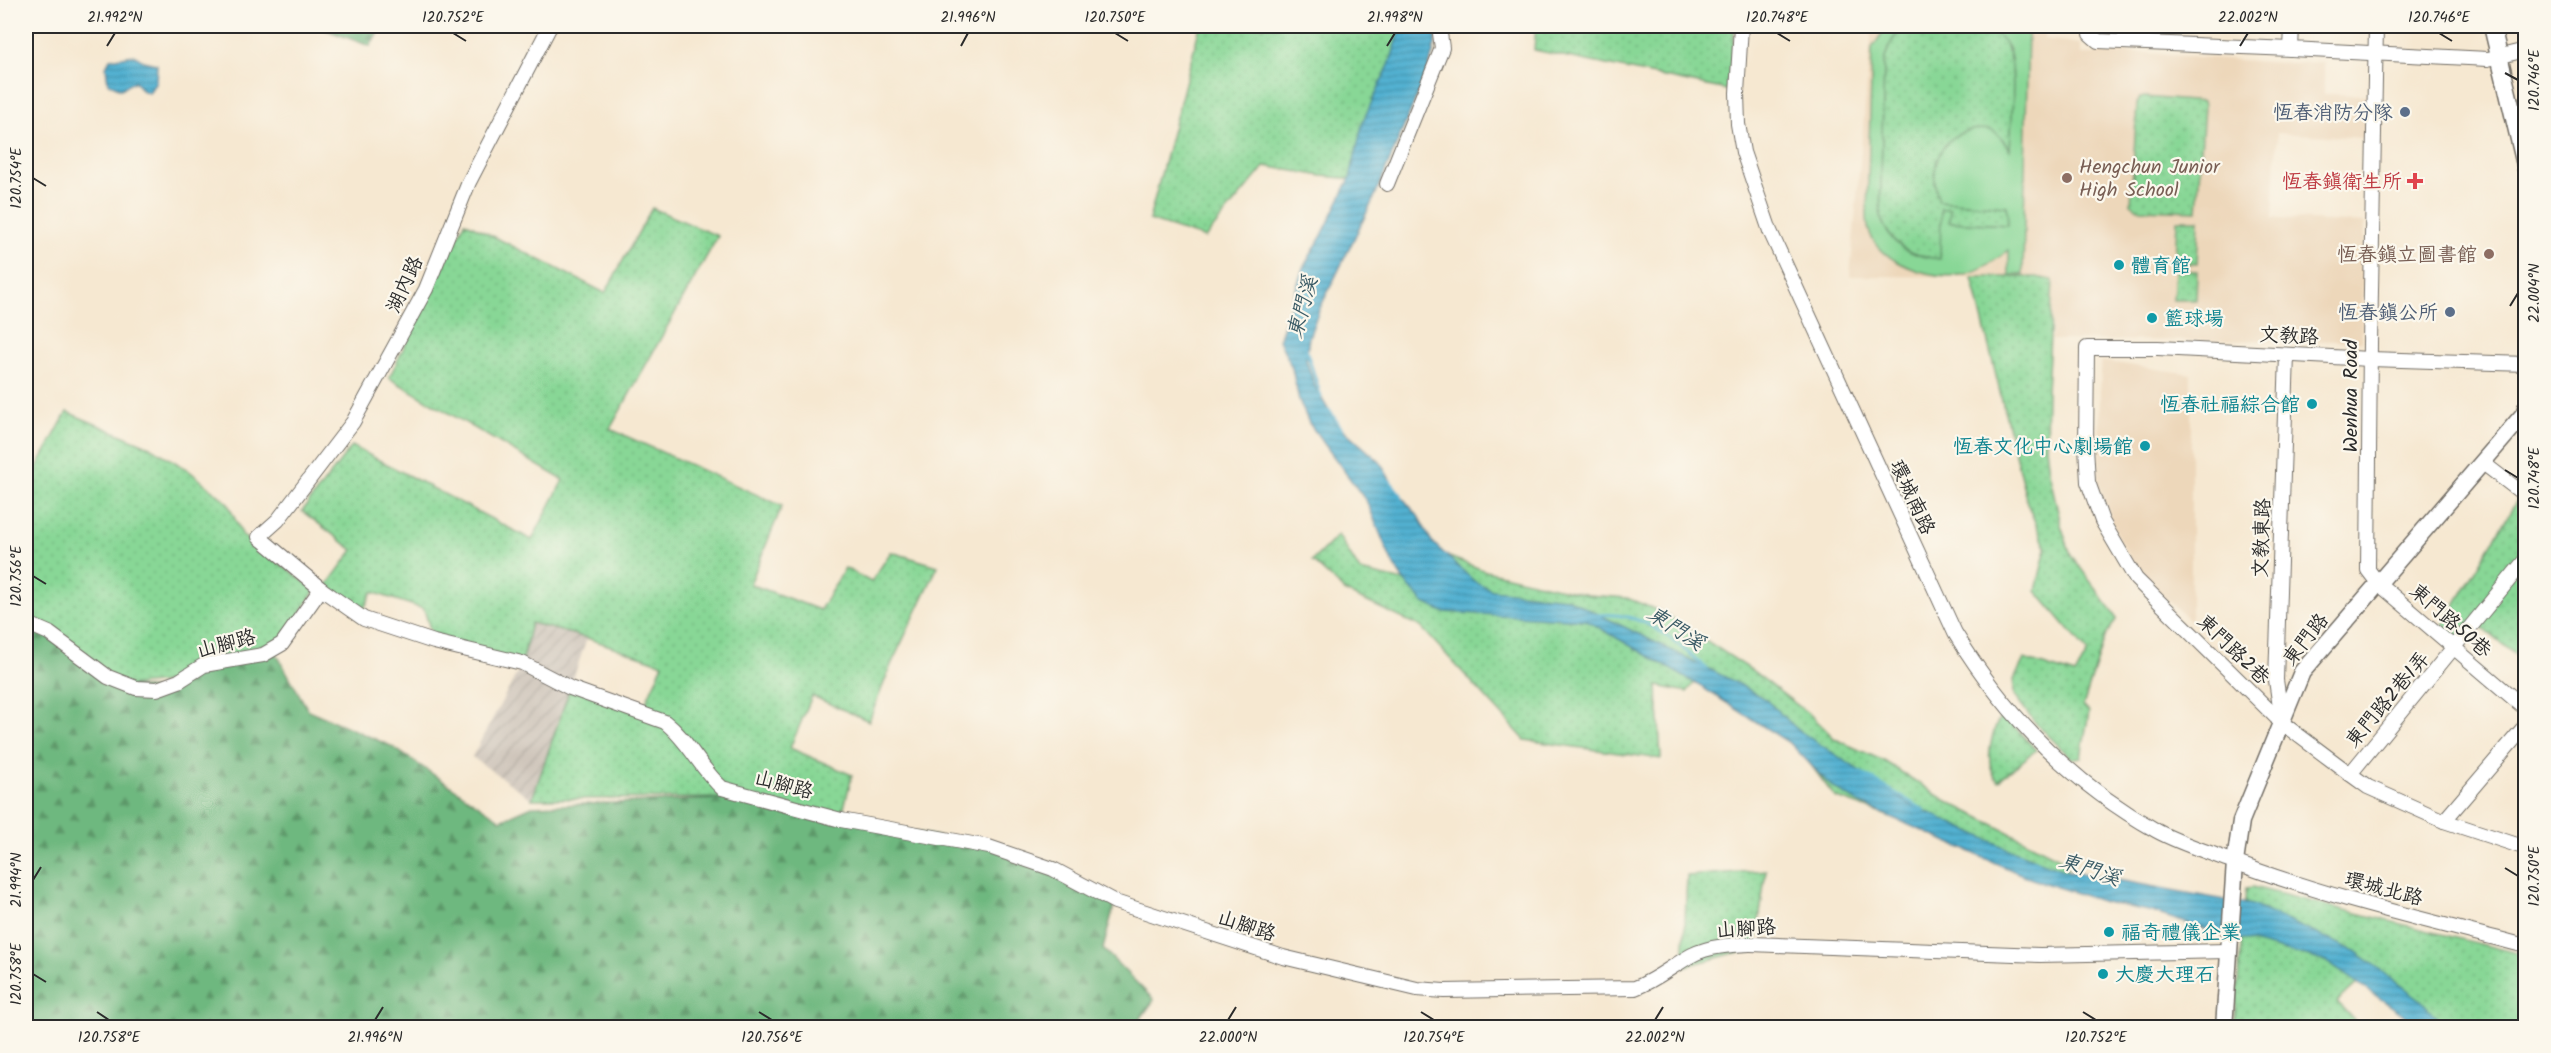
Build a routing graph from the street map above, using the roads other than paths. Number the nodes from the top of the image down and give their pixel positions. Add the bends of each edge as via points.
1 (550, 26) edge
2 (1439, 26) edge
3 (1741, 26) edge
4 (2090, 26) edge
5 (2292, 26) edge
6 (2376, 26) edge
7 (2492, 26) edge
8 (2291, 49) junction
9 (2526, 50) edge
10 (2375, 54) junction
11 (2499, 56) junction
12 (2526, 169) edge
13 (1387, 184) dead end
14 (2087, 348) joint
15 (2287, 355) junction
16 (2370, 359) junction
17 (2526, 364) edge
18 (2525, 412) edge
19 (2483, 463) junction
20 (2526, 496) edge
21 (259, 537) joint
22 (2526, 560) edge
23 (2378, 583) junction
24 (321, 589) junction
25 (26, 623) edge
26 (2453, 649) junction
27 (2526, 709) edge
28 (2282, 723) junction
29 (2526, 725) edge
30 (2350, 774) junction
31 (2444, 821) junction
32 (2526, 848) edge
33 (2235, 862) junction
34 (2526, 946) edge
35 (2228, 947) junction
36 (2224, 1028) edge

1 - 21 street, 湖內路 via 469,182 426,289 353,422 278,520
2 - 13 street via 1442,48
3 - 33 street, 環城南路 via 1738,124 1743,152 1770,231 1955,633 2001,700 2073,773 2158,831
4 - 8 street via 2090,34 2098,41
5 - 8 street
6 - 10 street, Wenhua Road
7 - 11 main road
8 - 10 street
9 - 11 street
10 - 11 street via 2488,59
10 - 16 street, Wenhua Road
11 - 12 main road
14 - 15 street, 文教路
14 - 28 street, 東門路2巷 via 2088,482 2102,521 2136,579
15 - 16 street, 文教路
15 - 28 street, 文教東路 via 2276,680
16 - 17 street, 文教路
16 - 23 street, Wenhua Road via 2368,570
18 - 19 main road, 東門路
19 - 20 street
19 - 23 main road, 東門路
21 - 24 street, 山腳路
22 - 26 street, 東門路2巷1弄
23 - 26 street, 東門路50巷
23 - 28 main road, 東門路 via 2302,672
24 - 25 street, 山腳路 via 282,644 263,655 204,665 157,689 136,688 108,676 49,633
24 - 35 street, 山腳路 via 364,619 434,642 522,663 570,688 664,722 722,788 841,820 989,847 1053,869 1115,902 1172,921 1283,957 1417,989 1635,988 1694,954 1725,945 2040,955
26 - 27 street, 東門路50巷
26 - 30 street, 東門路2巷1弄
28 - 30 street, 東門路2巷
28 - 33 main road, 東門路 via 2241,821
29 - 31 street
30 - 31 street, 東門路2巷 via 2368,787
31 - 32 street, 東門路2巷
33 - 34 street, 環城北路 via 2331,894
33 - 35 main road, 東門路
35 - 36 main road, 東門路

